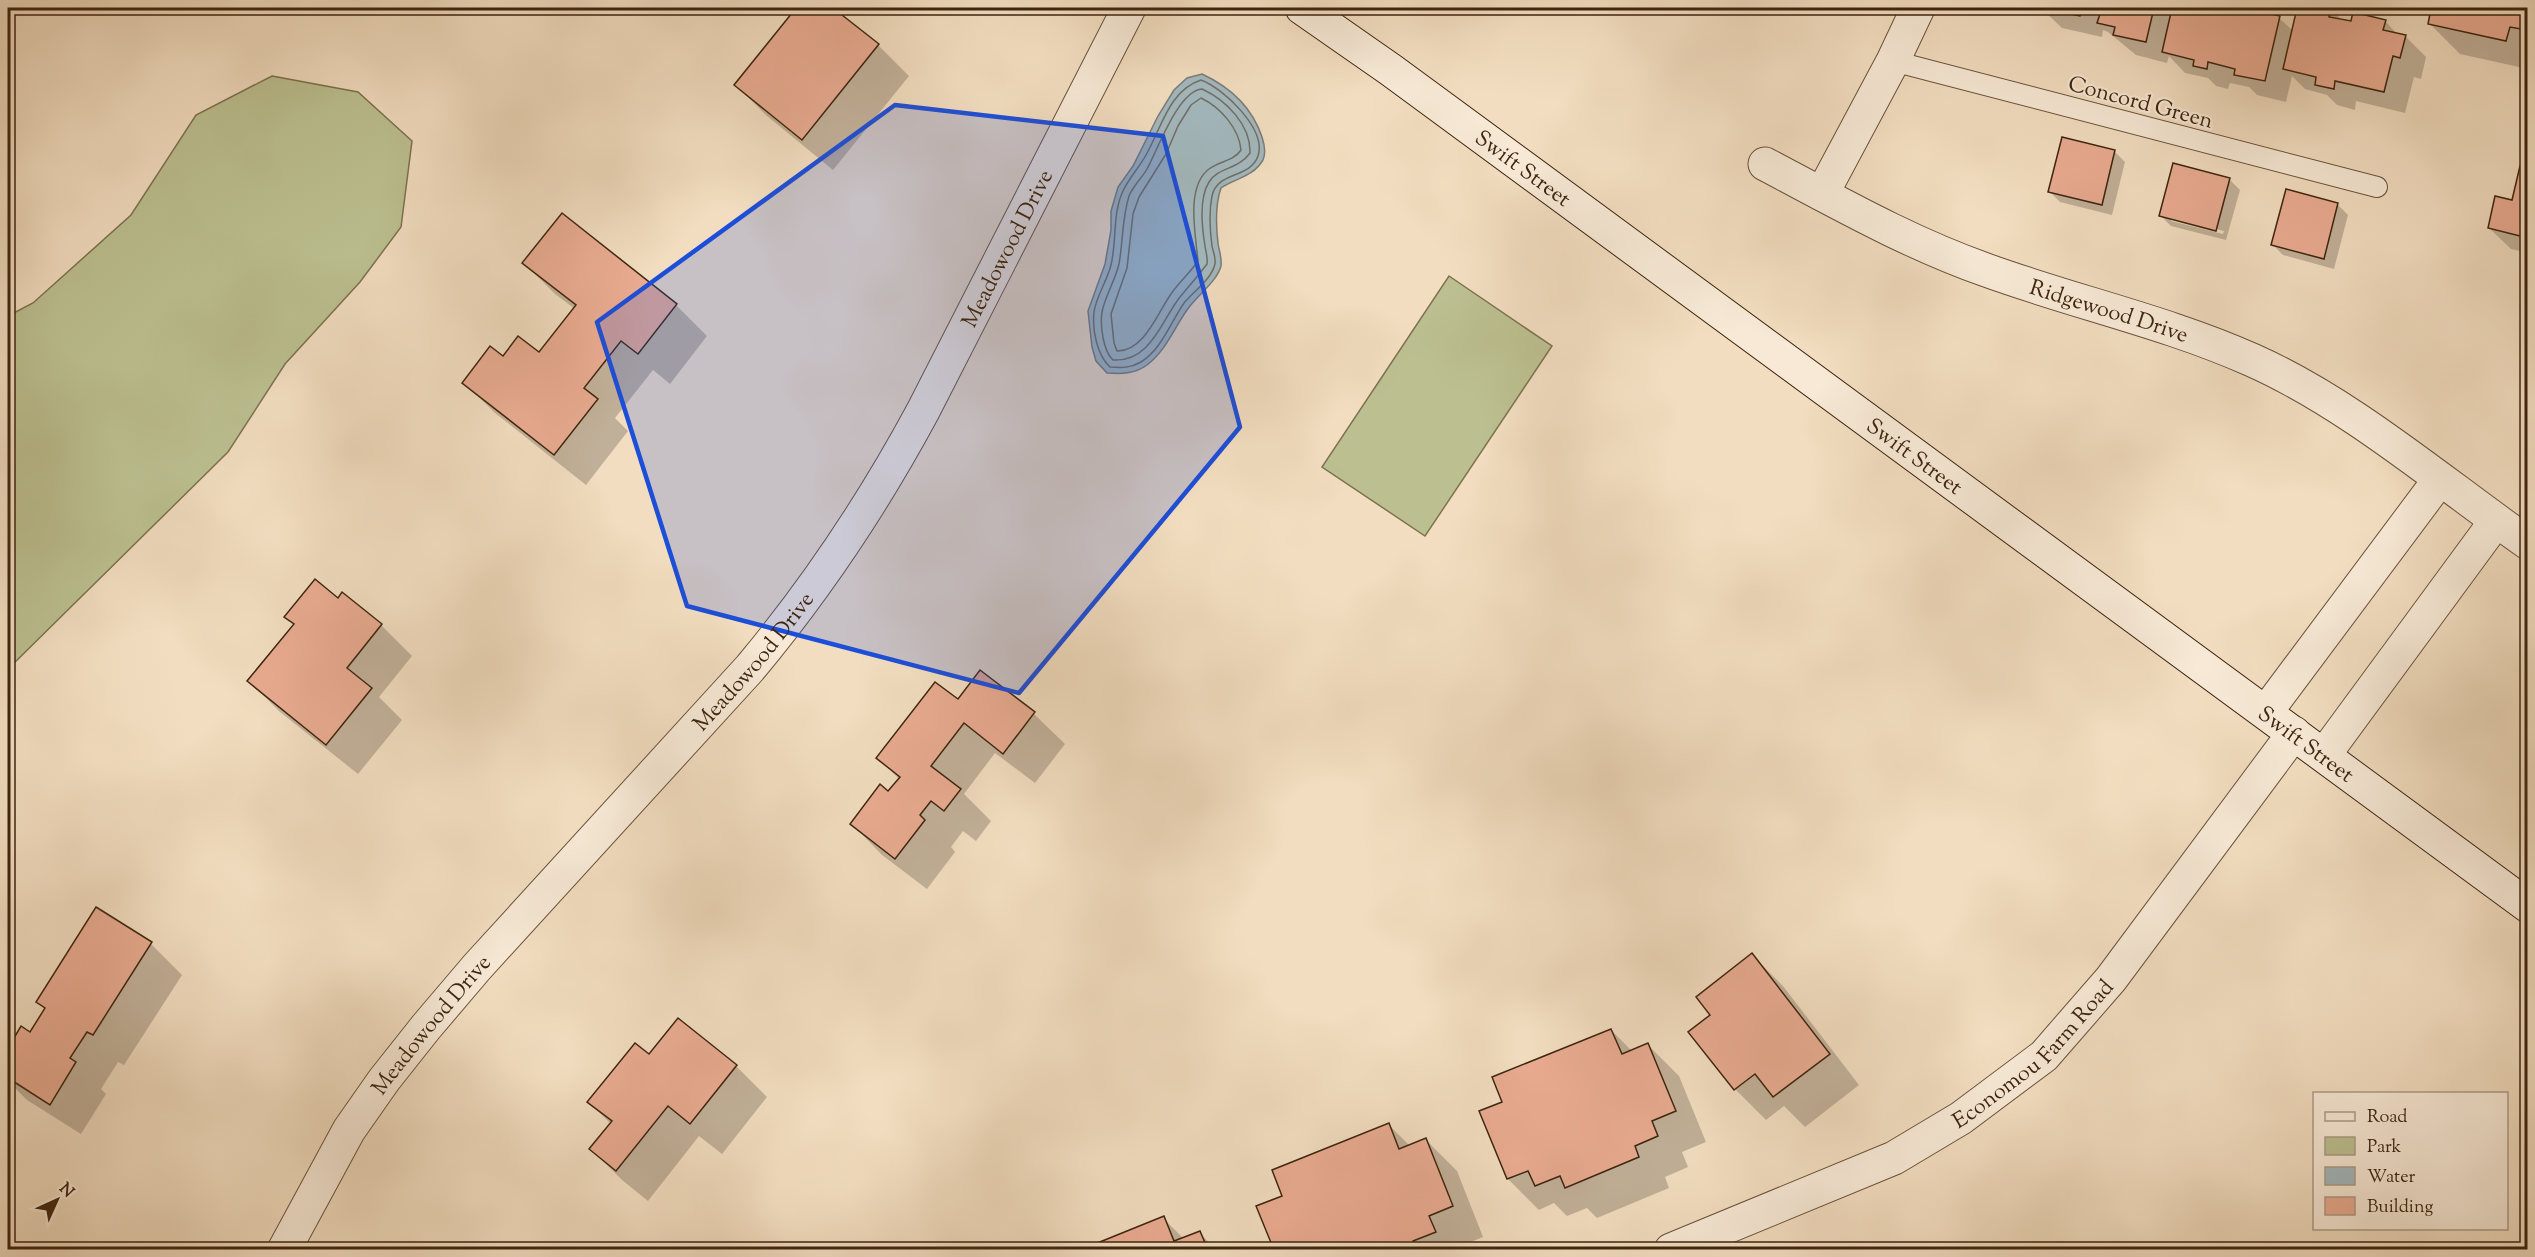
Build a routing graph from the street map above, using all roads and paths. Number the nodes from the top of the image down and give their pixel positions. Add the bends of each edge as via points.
1 (1129, 8) edge
2 (1302, 8) edge
3 (1918, 8) edge
4 (1893, 61) junction
5 (1765, 164) dead end
6 (2378, 187) dead end
7 (1822, 194) junction
8 (2440, 479) junction
9 (2496, 520) junction
10 (2528, 543) edge
11 (2266, 712) junction
12 (2294, 733) junction
13 (2324, 755) junction
14 (2528, 906) edge
15 (284, 1250) edge
16 (1671, 1250) edge

1 - 15 street, Meadowood Drive via 906,442 821,576 750,668 477,967 419,1036 350,1130
2 - 11 street, Swift Street
3 - 4 street
4 - 6 lane, Concord Green
4 - 7 street
5 - 7 street, Ridgewood Drive
7 - 8 street, Ridgewood Drive via 1917,242 1983,269 2197,337 2253,360 2306,387
8 - 9 street, Ridgewood Drive
8 - 11 street
9 - 10 street, Ridgewood Drive
9 - 13 street
11 - 12 street, Swift Street
12 - 13 street, Swift Street
12 - 16 street, Economou Farm Road via 2111,979 2044,1056 1961,1118 1894,1158
13 - 14 street, Swift Street

